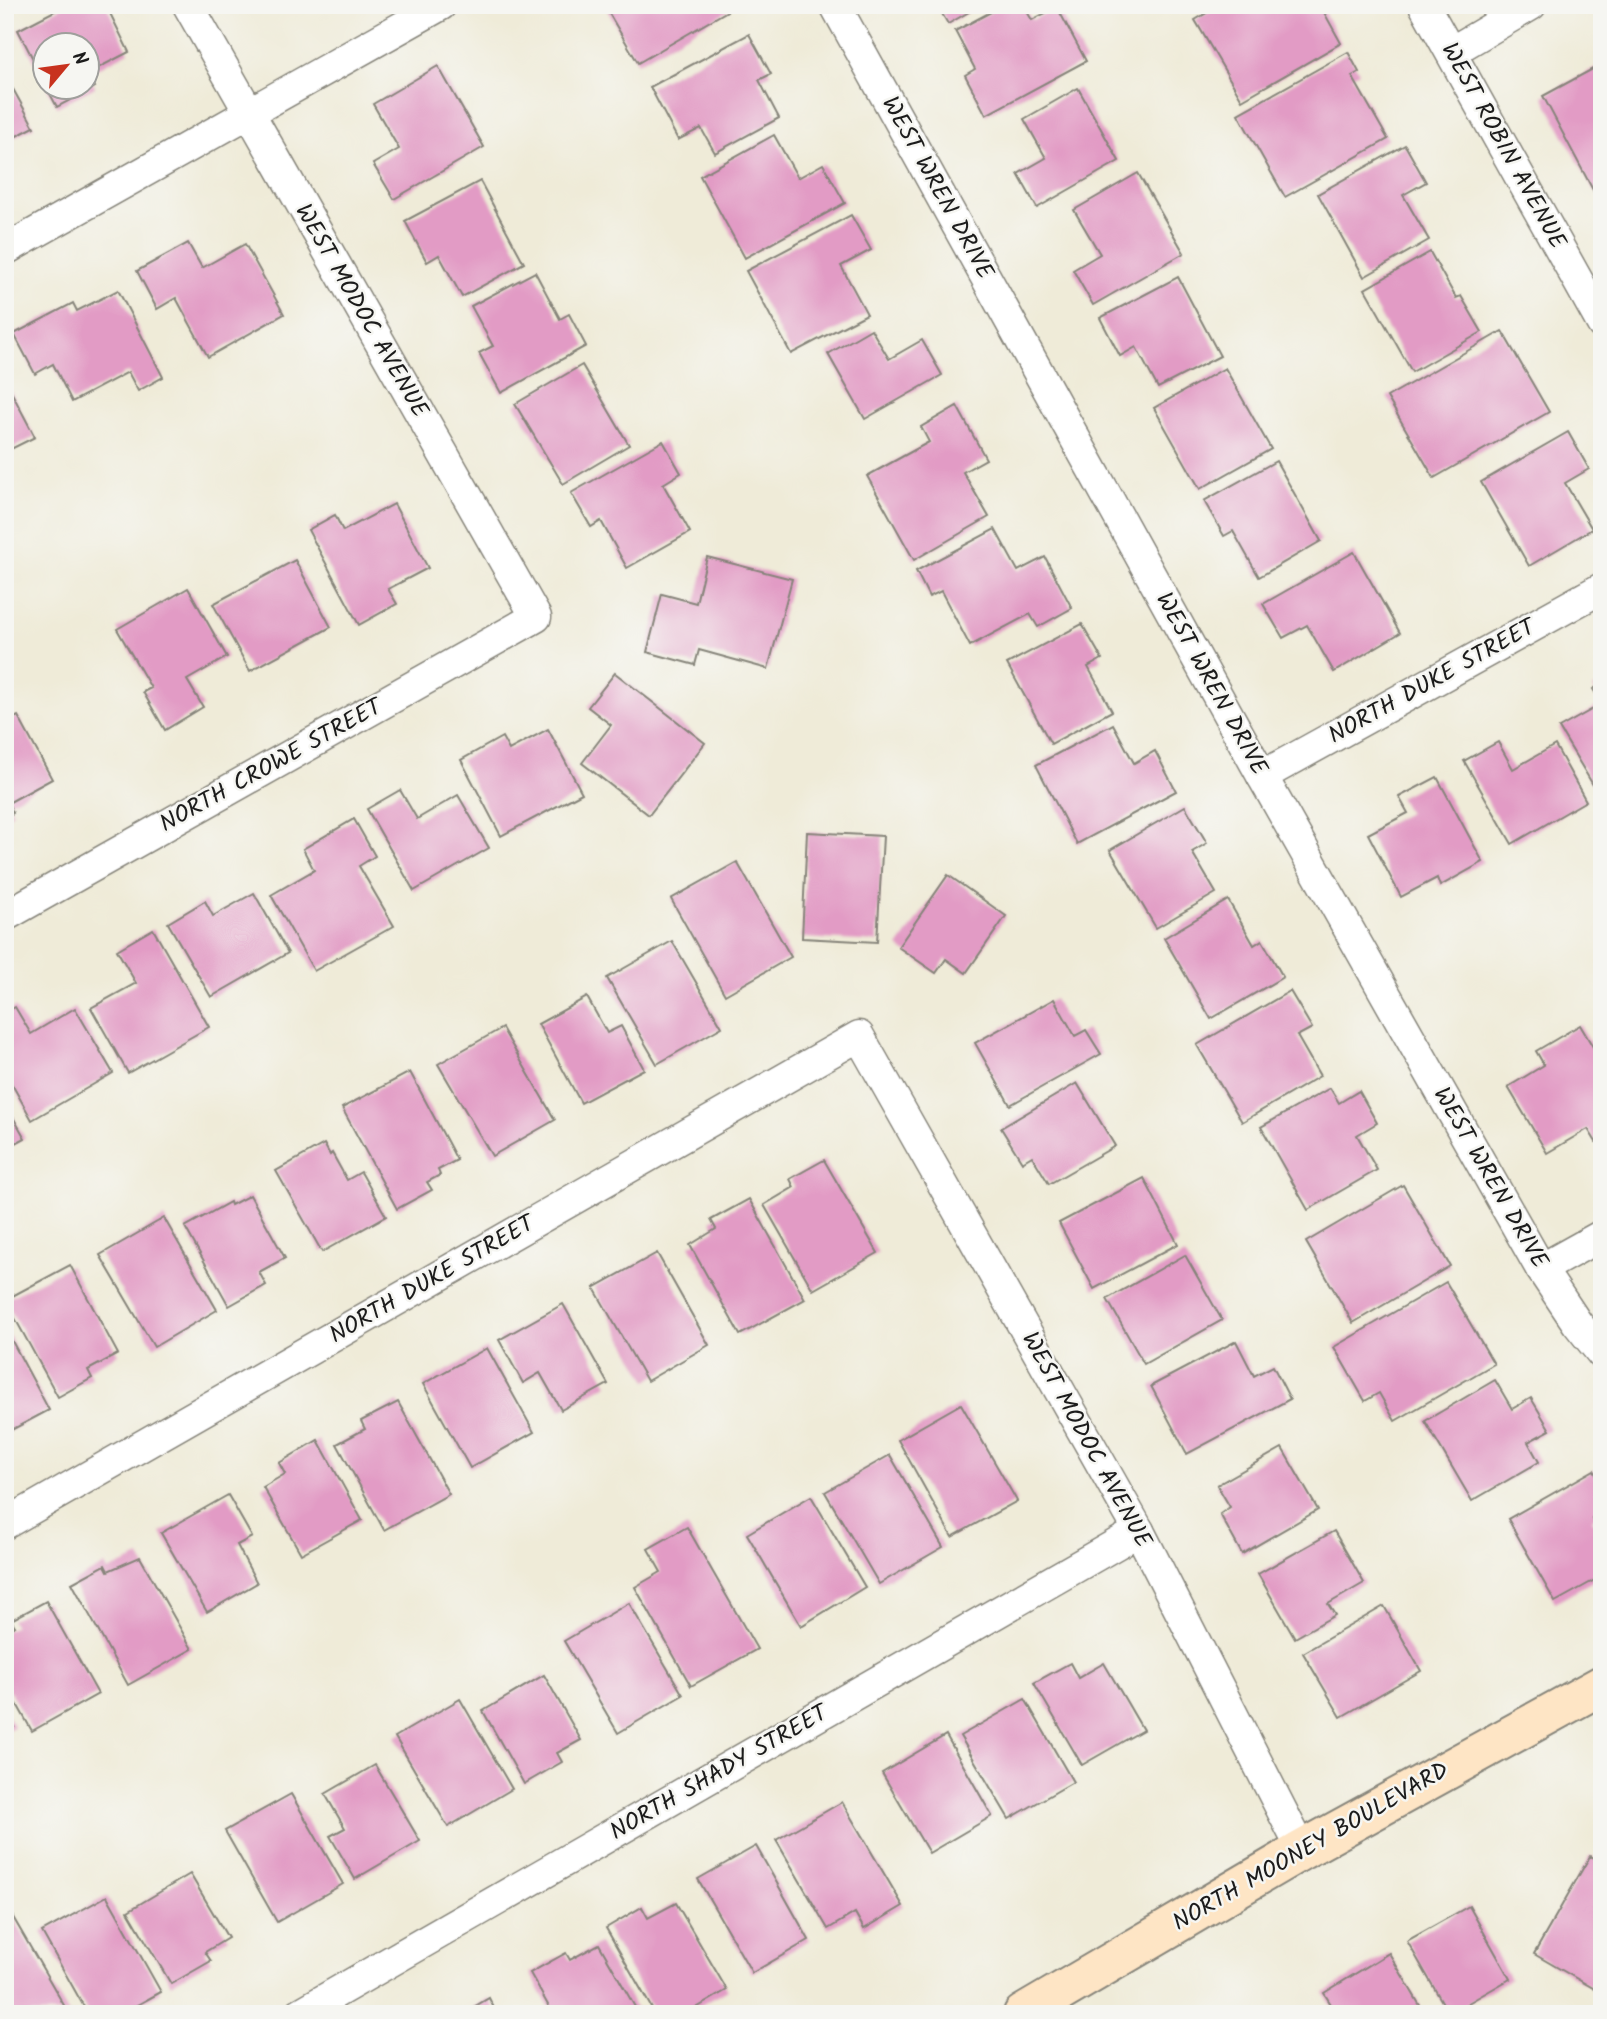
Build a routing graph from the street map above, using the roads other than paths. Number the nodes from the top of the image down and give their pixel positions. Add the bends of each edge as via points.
1 (188, 5) edge
2 (441, 5) edge
3 (835, 5) edge
4 (1424, 5) edge
5 (1531, 5) edge
6 (1451, 52) junction
7 (249, 114) junction
8 (5, 250) edge
9 (1602, 324) edge
10 (1602, 588) edge
11 (536, 617) joint
12 (1262, 776) junction
13 (5, 916) edge
14 (859, 1036) joint
15 (1602, 1235) edge
16 (1541, 1269) junction
17 (1602, 1354) edge
18 (5, 1524) edge
19 (1139, 1531) junction
20 (1602, 1685) edge
21 (1302, 1850) junction
22 (299, 2014) edge
23 (1023, 2014) edge

1 - 7 street, WEST MODOC AVENUE
2 - 7 street
3 - 12 street, WEST WREN DRIVE
4 - 6 street, WEST ROBIN AVENUE
5 - 6 street
6 - 9 street, WEST ROBIN AVENUE
7 - 8 street
7 - 11 street, WEST MODOC AVENUE
10 - 12 street, NORTH DUKE STREET
11 - 13 street, NORTH CROWE STREET
12 - 16 street, WEST WREN DRIVE
14 - 18 street, NORTH DUKE STREET
14 - 19 street, WEST MODOC AVENUE
15 - 16 street
16 - 17 street, WEST WREN DRIVE
19 - 21 street, WEST MODOC AVENUE
19 - 22 street, NORTH SHADY STREET
20 - 21 street, NORTH MOONEY BOULEVARD
21 - 23 street, NORTH MOONEY BOULEVARD

